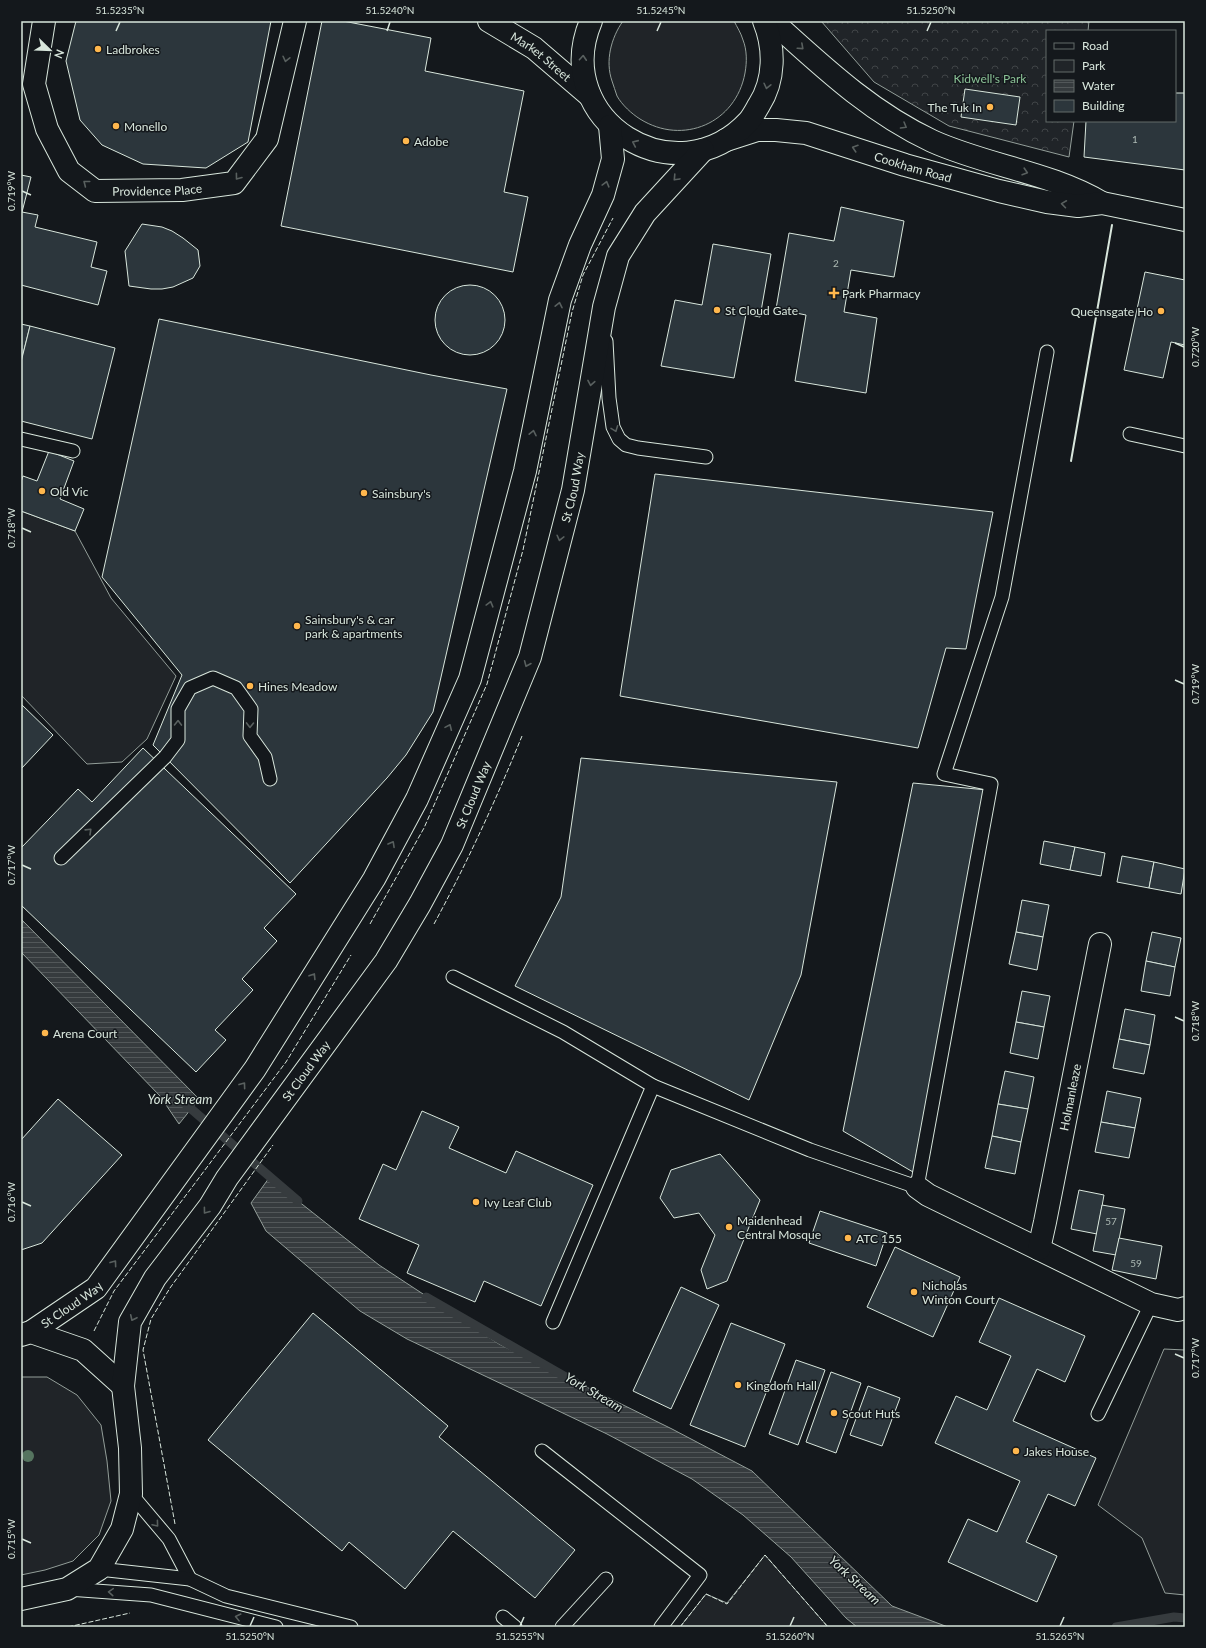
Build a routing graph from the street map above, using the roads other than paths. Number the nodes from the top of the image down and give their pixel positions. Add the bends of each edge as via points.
1 (44, 21) edge
2 (295, 21) edge
3 (489, 21) edge
4 (591, 21) edge
5 (764, 21) edge
6 (772, 21) edge
7 (590, 96) junction
8 (610, 126) junction
9 (726, 140) junction
10 (703, 150) junction
11 (1102, 203) junction
12 (1185, 220) edge
13 (604, 307) junction
14 (1048, 352) dead end
15 (1130, 434) dead end
16 (21, 439) edge
17 (1185, 446) edge
18 (73, 451) dead end
19 (706, 457) dead end
20 (270, 779) dead end
21 (61, 858) dead end
22 (1100, 944) dead end
23 (453, 977) dead end
24 (653, 1086) junction
25 (917, 1187) junction
26 (1039, 1249) junction
27 (1151, 1304) junction
28 (1185, 1308) edge
29 (553, 1322) dead end
30 (26, 1334) edge
31 (123, 1386) junction
32 (1098, 1414) dead end
33 (542, 1451) dead end
34 (131, 1494) junction
35 (99, 1569) junction
36 (190, 1579) junction
37 (606, 1579) dead end
38 (67, 1589) junction
39 (21, 1599) edge
40 (504, 1617) dead end
41 (276, 1627) edge
42 (351, 1627) edge
43 (515, 1627) edge
44 (562, 1627) edge
45 (661, 1627) edge

2 -> 1 main road, Providence Place via 267,139 234,183 182,190 95,191 69,171 47,129 34,84
3 - 7 main road, Market Street via 534,48
7 -> 4 main road via 583,67 585,36
5 -> 9 main road via 770,36 772,66 765,95 749,120
6 -> 11 main road, Cookham Road via 839,81 874,108 905,127 932,141 972,156 1073,188
7 - 8 main road
10 -> 8 main road via 678,153 653,150 630,141
30 -> 8 main road, St Cloud Way via 96,1288 255,1069 374,878 417,799 470,680 525,471 560,300 580,245 603,195 613,159
9 - 10 main road
11 -> 9 main road, Cookham Road via 1078,206 999,191 905,165 806,133 757,130
10 -> 13 main road, St Cloud Way via 645,213 618,256
11 - 12 main road, Cookham Road
13 -> 19 lane via 609,398 613,427 619,439 626,445 638,448
13 -> 31 main road, St Cloud Way via 573,490 530,657 452,845 386,961 210,1206 155,1278 130,1322
14 - 25 lane via 1002,597 944,774 991,784
15 - 17 lane
16 - 18 lane
21 -> 20 lane via 165,757 178,740 178,709 190,688 213,678 236,688 251,709 250,736 265,757
22 - 26 main road, Holmanleaze
23 - 24 lane via 563,1032
24 - 25 lane via 810,1150
24 - 29 lane
25 - 26 main road via 928,1195
26 - 27 main road
27 - 28 main road via 1178,1310
27 - 32 lane
30 - 31 main road via 83,1350
31 - 34 main road, St Cloud Way via 130,1448
33 - 45 lane via 700,1574
34 - 35 main road, St Cloud Way via 122,1529
34 -> 36 lane via 169,1539
35 - 36 lane
35 - 38 main road
36 - 42 lane via 226,1596
37 - 44 lane
38 - 39 main road
41 -> 38 lane via 151,1595
40 - 43 lane

